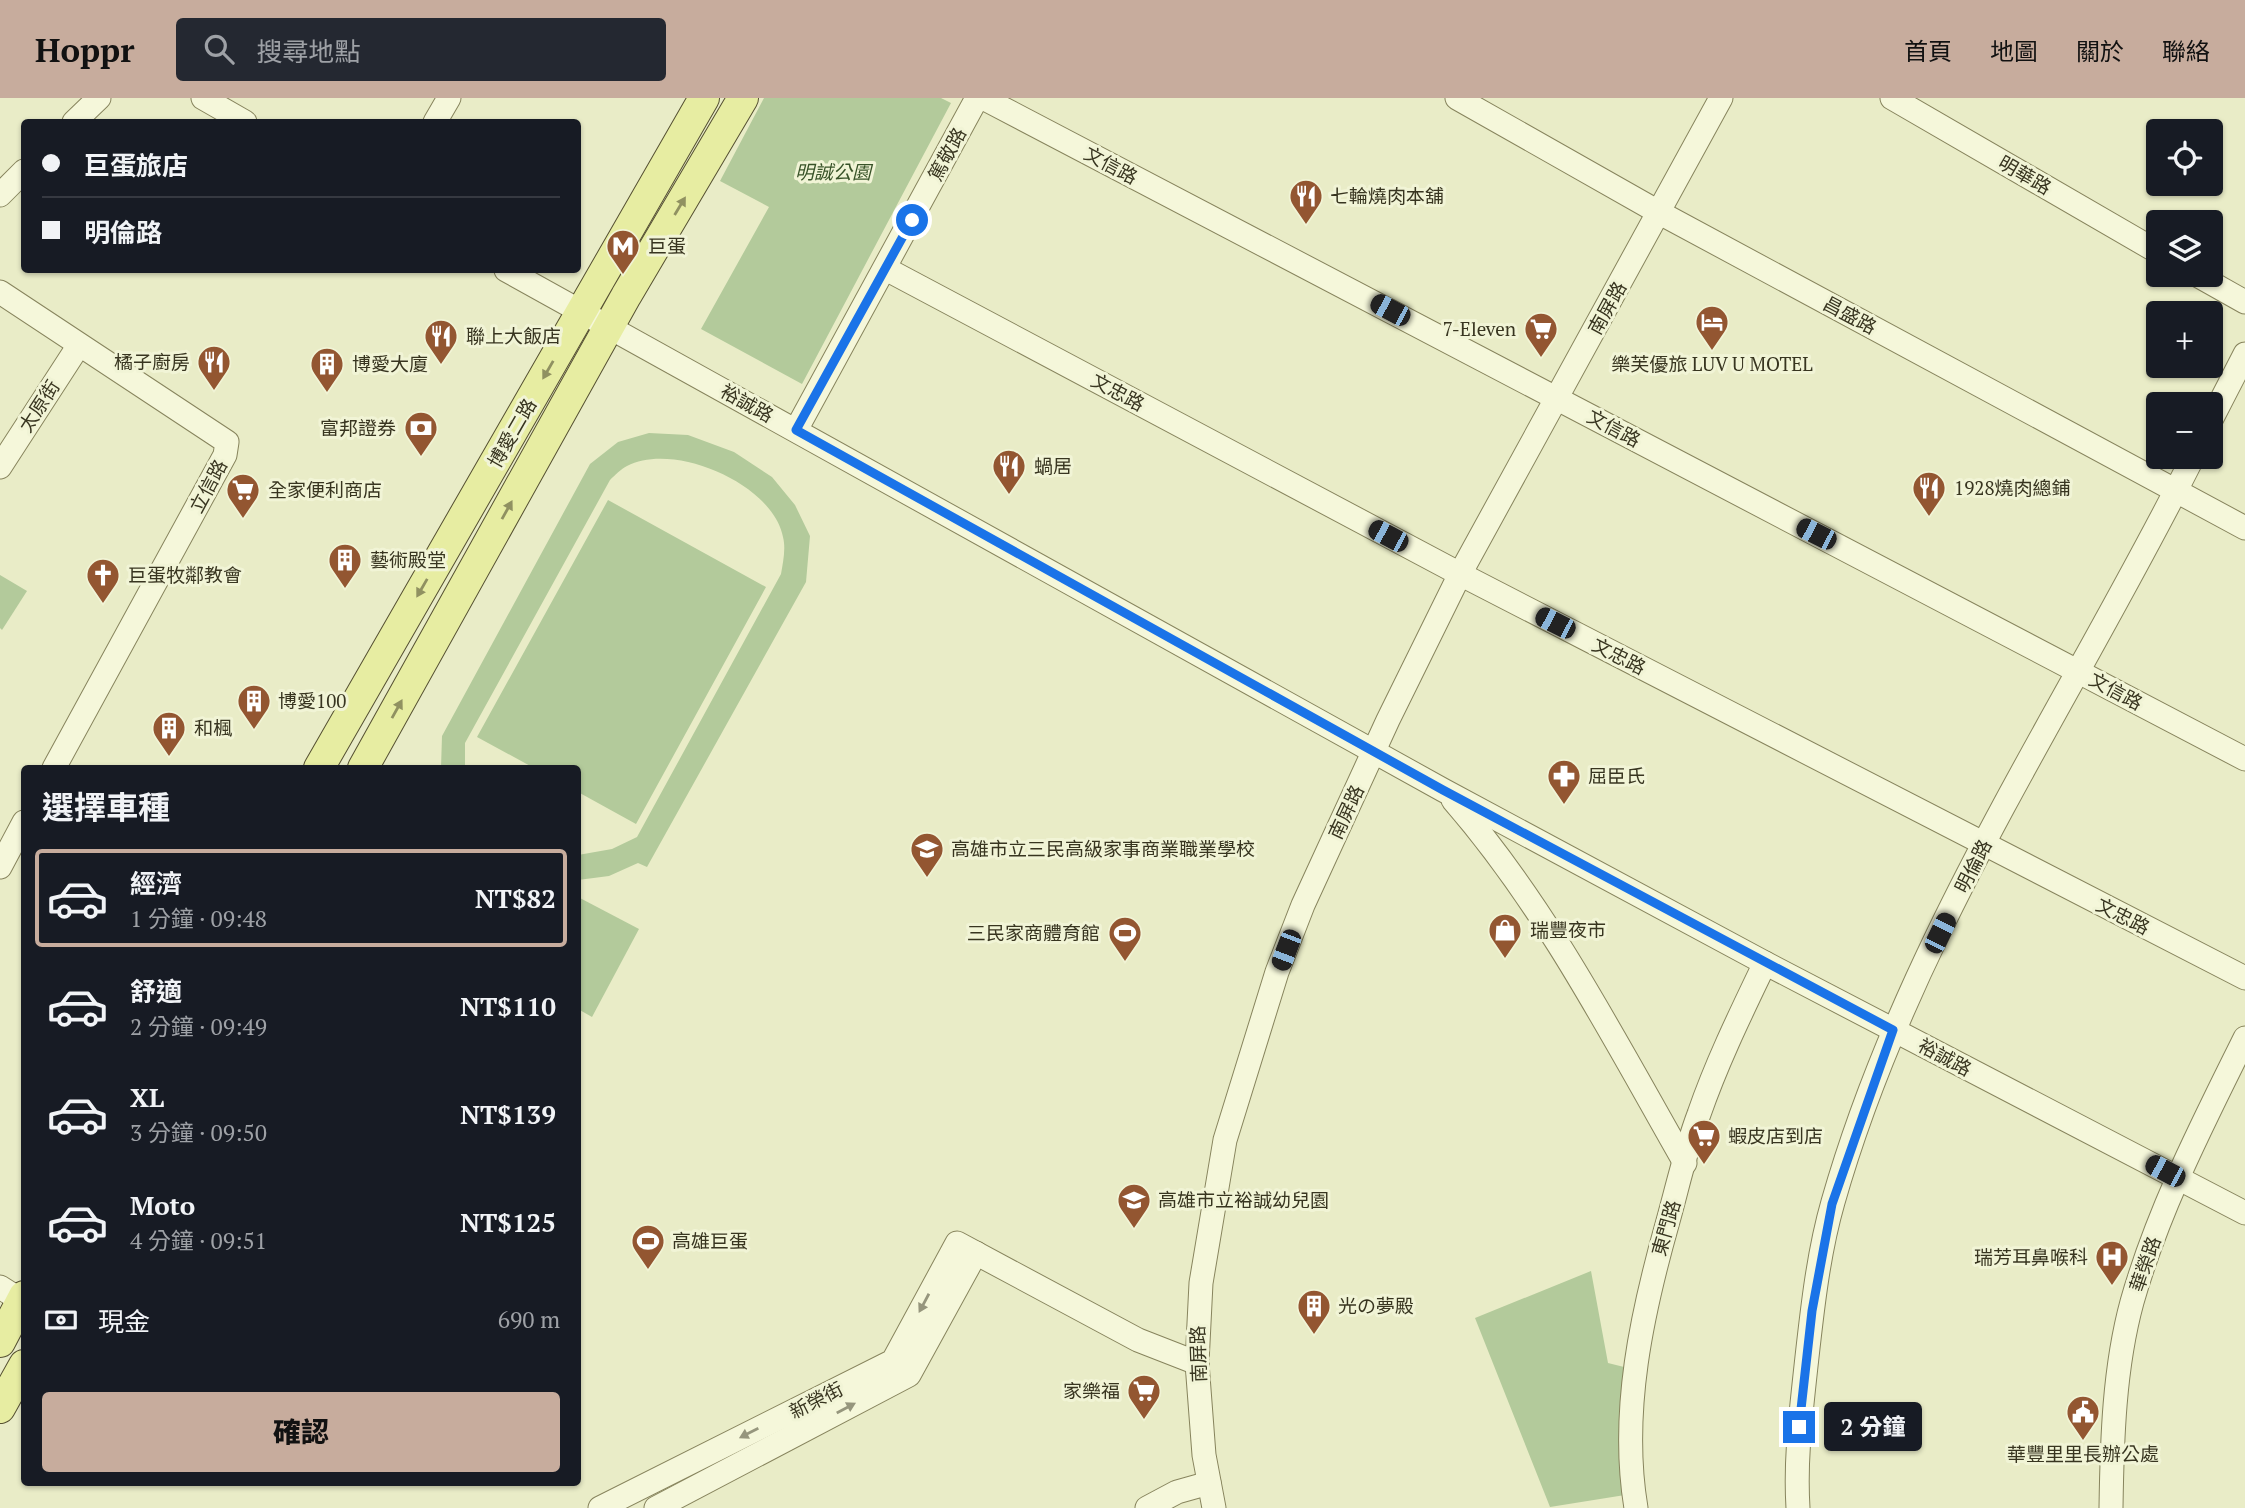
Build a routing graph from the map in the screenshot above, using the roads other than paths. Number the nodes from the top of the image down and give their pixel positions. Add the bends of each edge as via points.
1 (99, 98) edge
2 (203, 98) edge
3 (449, 98) edge
4 (704, 98) edge
5 (743, 98) edge
6 (977, 98) edge
7 (983, 98) edge
8 (1457, 98) edge
9 (1721, 98) edge
10 (1892, 98) edge
11 (77, 119) edge
12 (240, 119) edge
13 (437, 119) edge
14 (21, 174) edge
15 (0, 195) edge
16 (1660, 213) junction
17 (2146, 245) edge
18 (886, 269) junction
19 (512, 273) edge
20 (2218, 287) edge
21 (0, 292) edge
22 (2245, 302) edge
23 (582, 310) junction
24 (609, 327) junction
25 (79, 345) junction
26 (2245, 354) edge
27 (2223, 397) edge
28 (1557, 398) junction
29 (796, 430) junction
30 (0, 467) edge
31 (2187, 469) edge
32 (2176, 491) junction
33 (2245, 528) edge
34 (1460, 574) junction
35 (2079, 672) junction
36 (1375, 751) junction
37 (2245, 758) edge
38 (56, 765) edge
39 (321, 765) edge
40 (365, 765) edge
41 (1443, 790) junction
42 (21, 828) edge
43 (1983, 845) junction
44 (0, 867) edge
45 (1765, 963) junction
46 (2245, 978) edge
47 (1893, 1030) junction
48 (2245, 1038) edge
49 (1685, 1163) junction
50 (2178, 1178) junction
51 (2245, 1213) edge
52 (967, 1248) junction
53 (16, 1295) edge
54 (0, 1342) edge
55 (1197, 1363) junction
56 (21, 1370) edge
57 (0, 1408) edge
58 (1209, 1483) junction
59 (600, 1508) edge
60 (656, 1508) edge
61 (1147, 1508) edge
62 (1214, 1508) edge
63 (1636, 1508) edge
64 (1798, 1508) edge
65 (2110, 1508) edge

1 - 11 street
2 - 12 street
3 - 13 street
4 - 23 main road, 博愛二路
24 -> 5 main road, 博愛二路
6 - 18 street, 篤敬路
7 - 28 street, 文信路
8 - 16 street, 昌盛路
9 - 16 street, 南屏路
10 - 17 street, 明華路
14 - 15 street
16 - 28 street, 南屏路
16 - 32 street, 昌盛路
18 - 29 street, 篤敬路
18 - 34 street, 文忠路
19 - 23 street, 裕誠路
20 - 22 street
21 - 25 street, 立信路
23 - 24 street, 裕誠路
23 -> 39 main road, 博愛二路
24 - 29 street, 裕誠路
40 -> 24 main road, 博愛二路
25 - 30 street, 太原街
25 - 38 street, 立信路 via 227,442 225,455
26 - 27 street
28 - 34 street, 南屏路
28 - 35 street, 文信路
29 - 36 street, 裕誠路
31 - 32 street, 明倫路
32 - 33 street, 昌盛路
32 - 35 street, 明倫路
34 - 36 street, 南屏路
34 - 43 street, 文忠路
35 - 37 street, 文信路
35 - 43 street, 明倫路
36 - 41 street, 裕誠路
36 - 55 street, 南屏路 via 1281,961 1226,1140 1201,1283
41 - 45 street, 裕誠路
41 - 49 street via 1485,837 1581,982
42 - 44 street
43 - 46 street, 文忠路
43 - 47 street, 明倫路
45 - 47 street, 裕誠路
45 - 49 street, 東門路 via 1698,1115
47 - 50 street, 裕誠路
47 - 64 street, 明倫路 via 1832,1204 1812,1311 1797,1451
48 - 50 street, 華榮路
49 - 63 street, 東門路 via 1639,1343 1631,1446
50 - 51 street, 裕誠路
50 - 65 street, 華榮路 via 2132,1303 2119,1367
52 - 55 street via 1138,1340
52 -> 59 street, 新榮街 via 893,1362
60 -> 52 street, 新榮街 via 909,1375
53 - 54 main road
55 - 58 street, 南屏路
56 - 57 main road
58 - 61 street via 1177,1492
58 - 62 street, 南屏路

